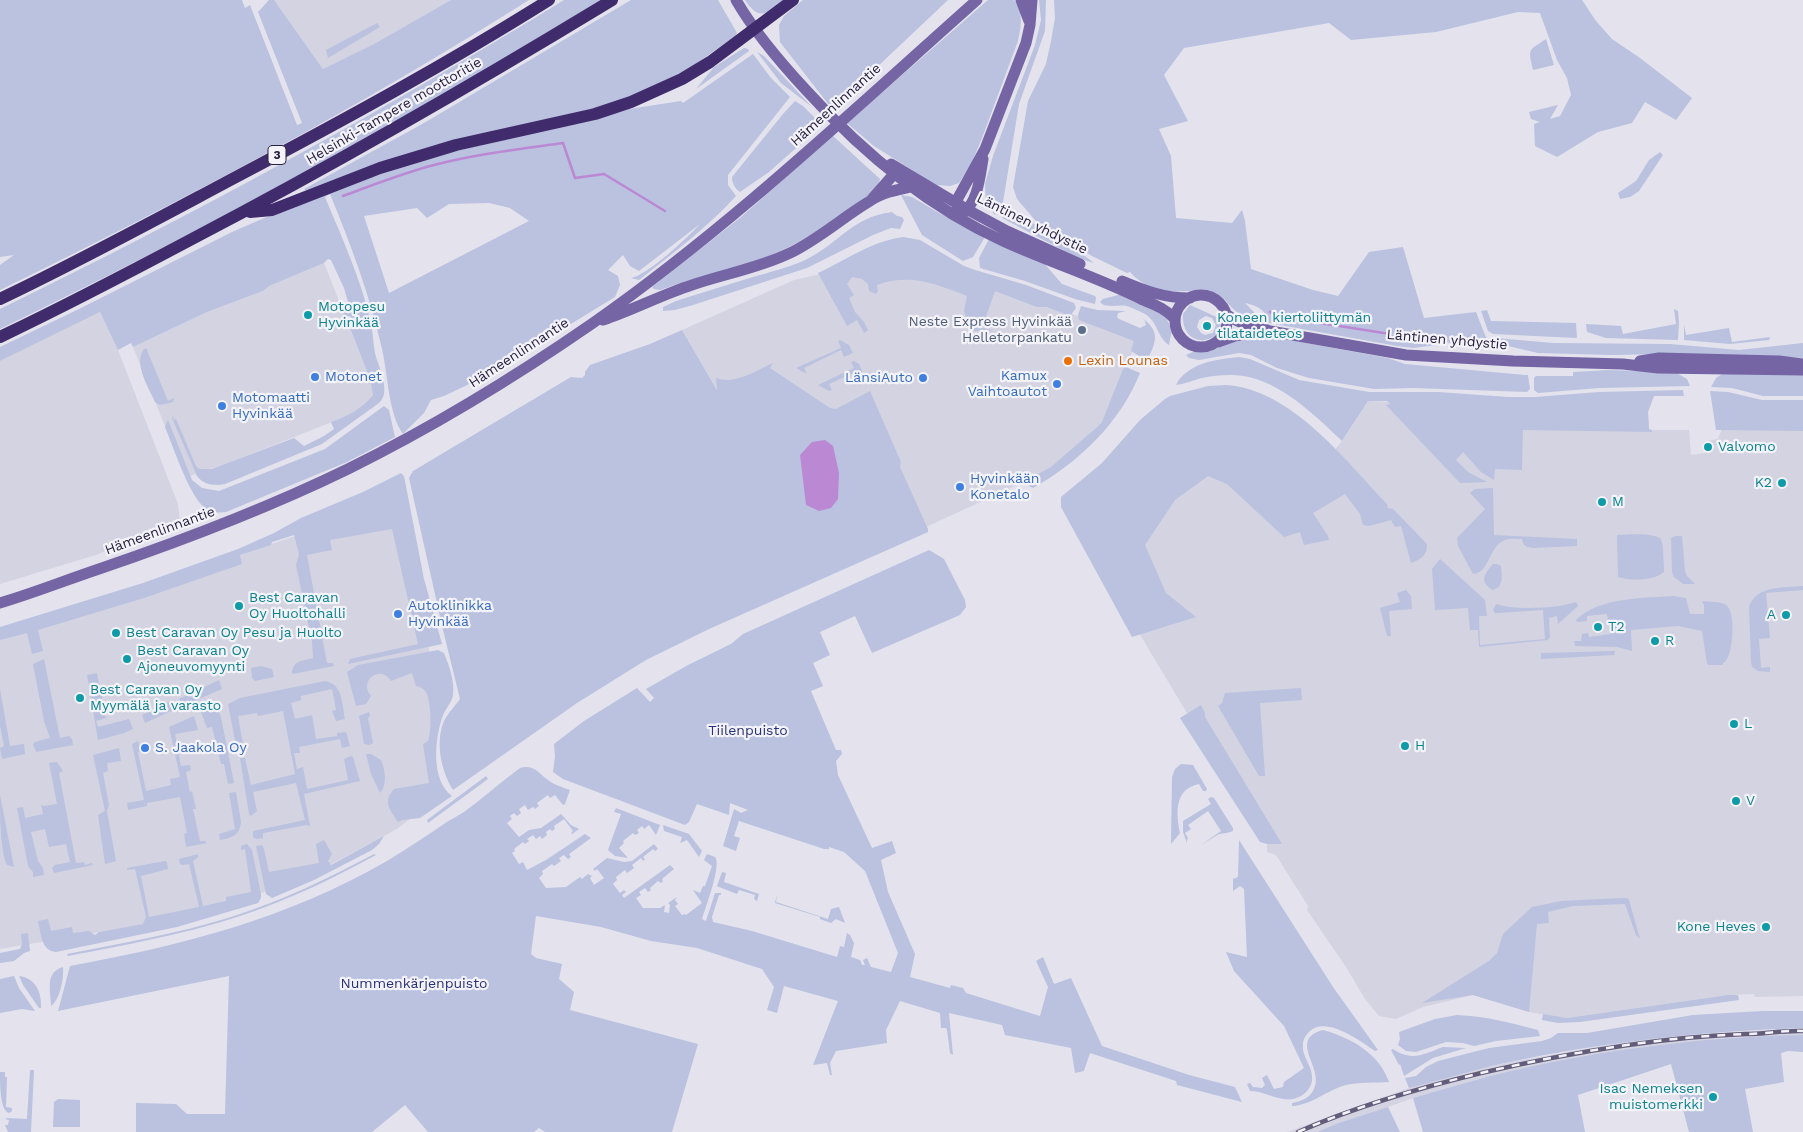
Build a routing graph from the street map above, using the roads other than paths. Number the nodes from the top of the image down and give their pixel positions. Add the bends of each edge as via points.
1 (549, 0) edge
2 (612, 0) edge
3 (736, 0) edge
4 (793, 0) edge
5 (977, 0) edge
6 (1021, 0) edge
7 (1032, 0) edge
8 (1030, 25) junction
9 (755, 29) junction
10 (985, 150) junction
11 (870, 152) junction
12 (894, 174) junction
13 (910, 186) junction
14 (871, 200) junction
15 (956, 204) junction
16 (968, 210) junction
17 (242, 213) junction
18 (957, 217) junction
19 (640, 288) junction
20 (658, 296) junction
21 (1190, 298) junction
22 (0, 300) edge
23 (1226, 314) junction
24 (1174, 319) junction
25 (594, 322) junction
26 (1270, 331) junction
27 (0, 337) edge
28 (1216, 343) junction
29 (1623, 364) junction
30 (1803, 364) edge
31 (1803, 370) edge
32 (0, 602) edge

1 - 22 highway, Helsinki-Tampere moottoritie / 3 via 476,46 286,151
2 - 17 highway, Helsinki-Tampere moottoritie via 492,73
3 - 9 main road, Läntinen yhdystie
4 - 9 highway
5 - 19 main road, Hämeenlinnantie via 780,175
6 - 8 main road
7 - 8 main road
8 - 10 main road via 1016,73
9 - 11 main road, Läntinen yhdystie via 821,107
9 - 17 highway via 682,79 631,102 595,114 456,146 380,168 272,210
10 - 15 main road
10 - 16 main road via 978,188
11 - 12 main road, Läntinen yhdystie
11 - 15 main road, Läntinen yhdystie
12 - 13 main road, Läntinen yhdystie
12 - 14 main road
13 - 14 main road
13 - 18 main road, Läntinen yhdystie
14 - 20 main road via 790,253
15 - 16 main road, Läntinen yhdystie
15 - 18 main road
16 - 18 main road
16 - 21 main road, Läntinen yhdystie via 1047,250 1132,285 1172,298
17 - 27 highway, Helsinki-Tampere moottoritie
18 - 24 main road, Läntinen yhdystie via 1002,240 1126,291 1163,309
19 - 20 main road via 650,296
19 - 25 main road, Hämeenlinnantie
20 - 25 main road via 618,315
21 - 23 main road via 1214,299
21 - 24 main road via 1181,305
23 - 26 main road, Läntinen yhdystie via 1234,321
23 - 28 main road via 1227,326
24 - 28 main road via 1176,331 1189,344 1202,347
25 - 32 main road, Hämeenlinnantie via 526,367 390,448 204,532
26 - 28 main road, Läntinen yhdystie via 1235,336
26 - 29 main road, Läntinen yhdystie via 1406,355
29 - 30 main road, Läntinen yhdystie via 1659,358
29 - 31 main road, Läntinen yhdystie via 1658,368

